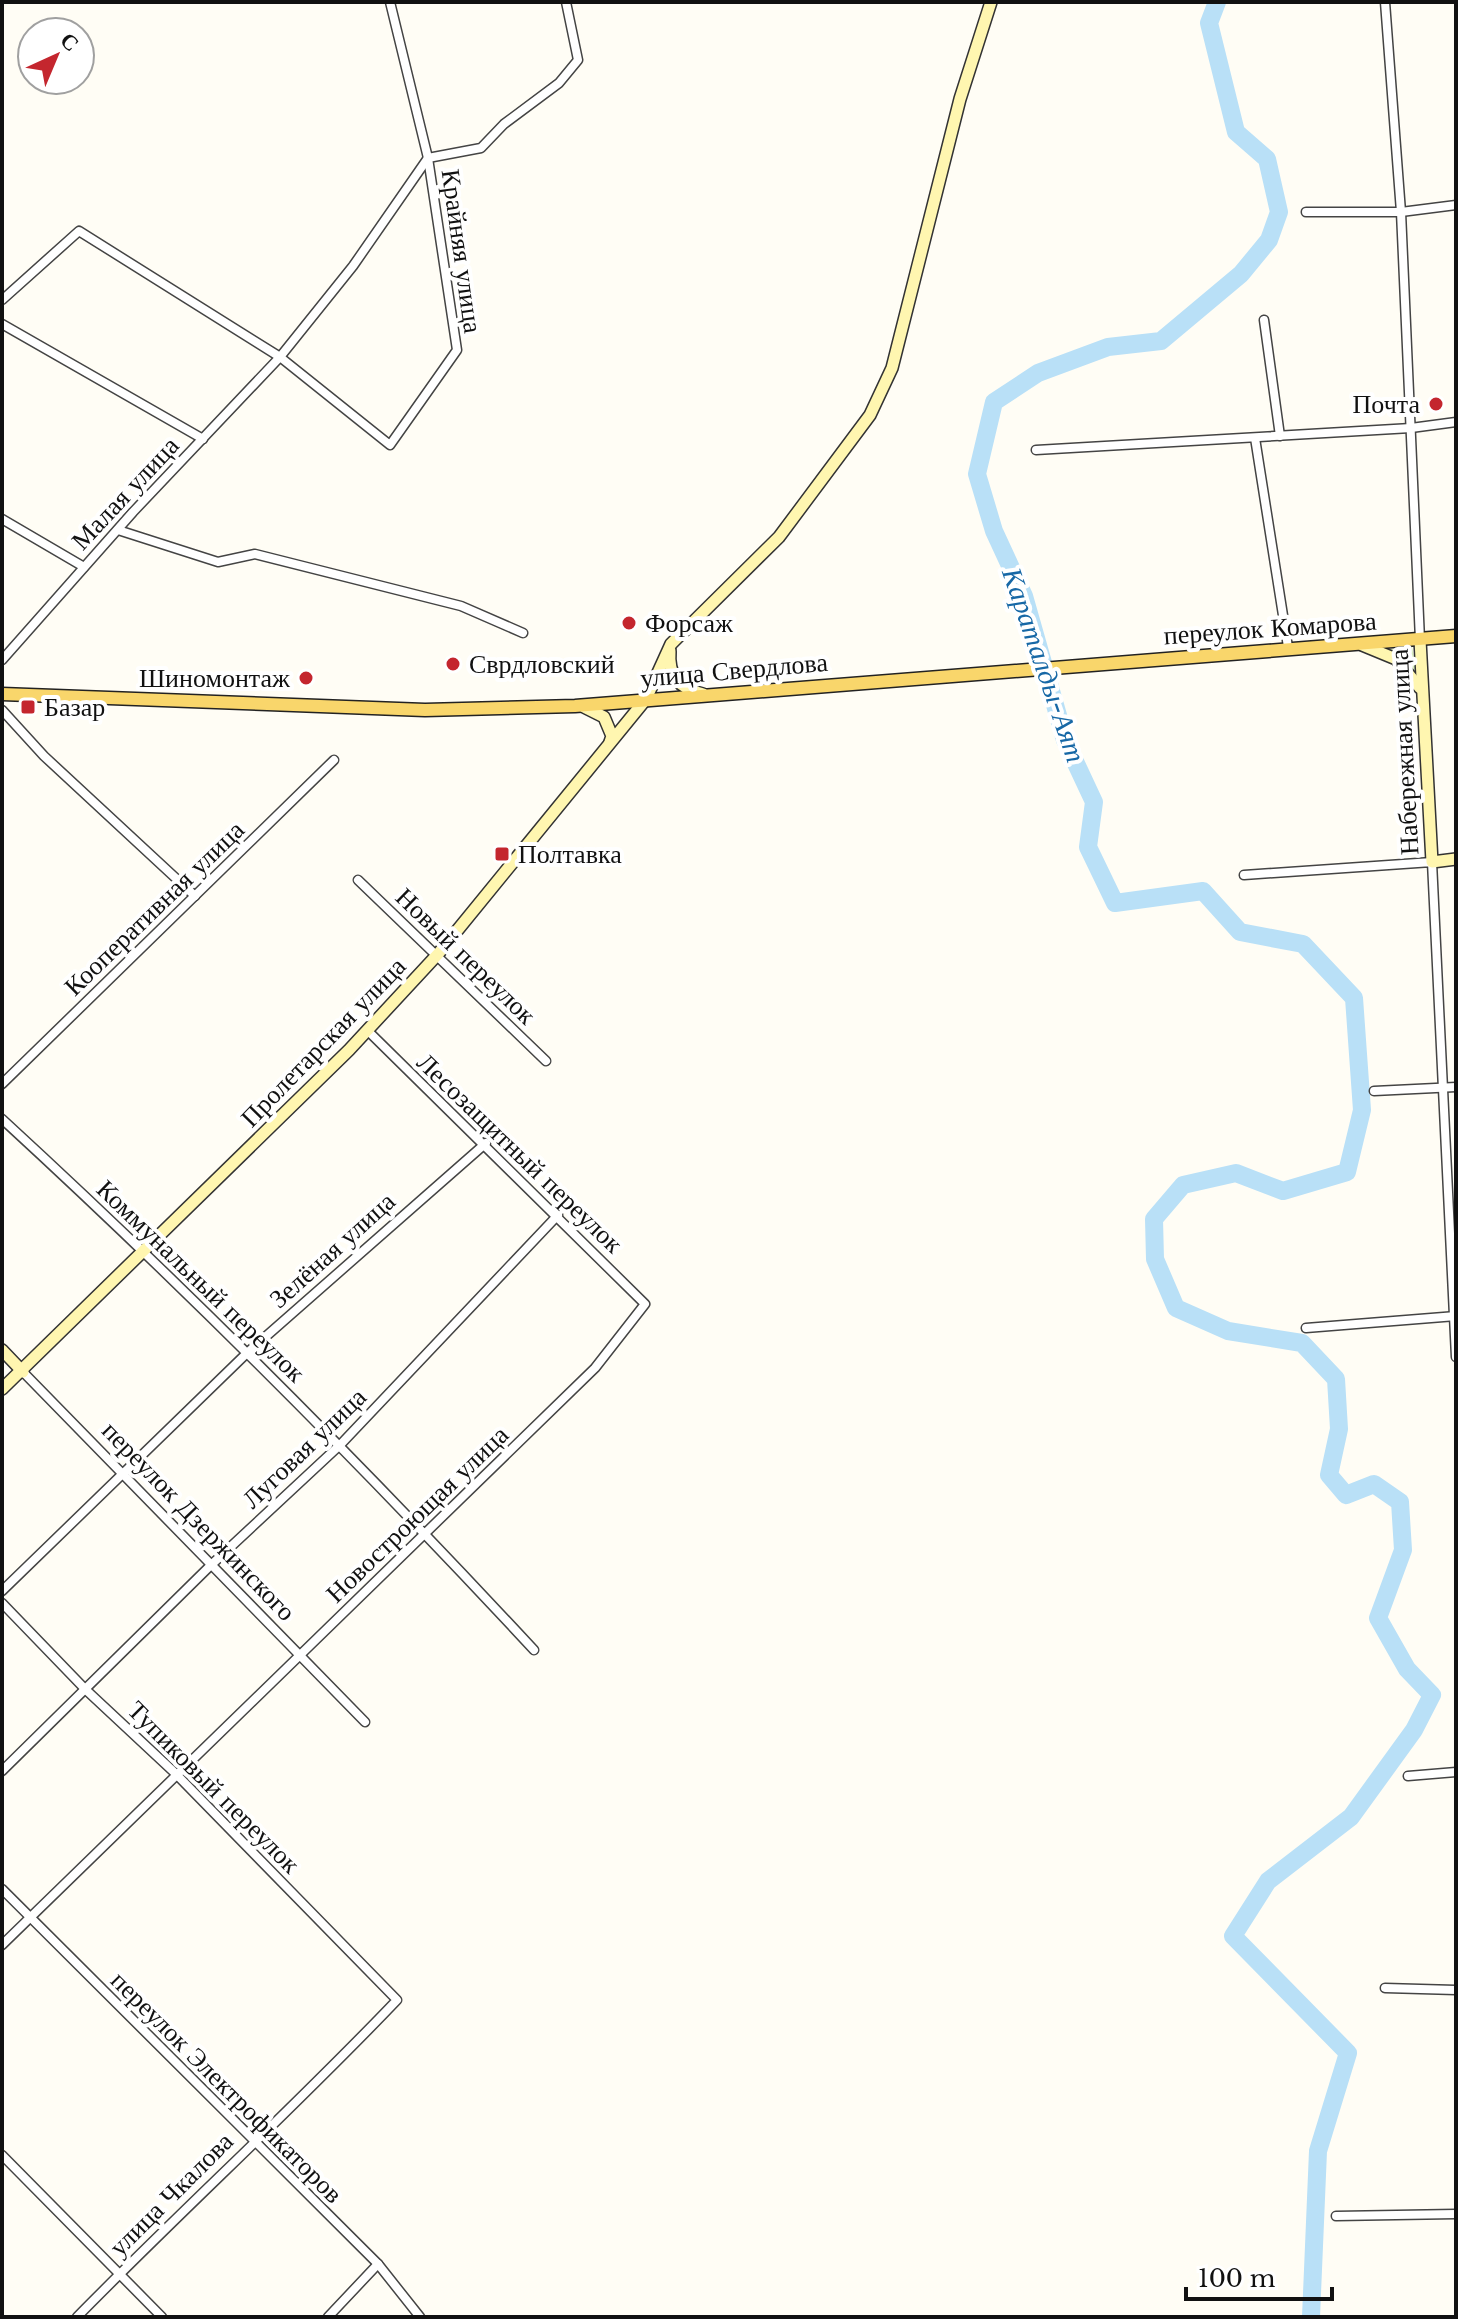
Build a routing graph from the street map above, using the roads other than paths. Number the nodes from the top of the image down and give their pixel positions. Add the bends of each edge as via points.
1 (390, 2) edge
2 (566, 2) edge
3 (991, 2) edge
4 (1385, 2) edge
5 (428, 158) junction
6 (1456, 205) edge
7 (1306, 212) dead end
8 (1401, 212) junction
9 (2, 300) edge
10 (1264, 320) dead end
11 (2, 324) edge
12 (280, 357) junction
13 (1456, 422) edge
14 (1411, 428) junction
15 (1280, 436) junction
16 (1255, 438) junction
17 (203, 439) junction
18 (1036, 450) dead end
19 (2, 519) edge
20 (118, 530) junction
21 (84, 567) junction
22 (523, 633) dead end
23 (1456, 636) edge
24 (1420, 640) junction
25 (671, 644) junction
26 (1362, 645) junction
27 (1288, 647) junction
28 (2, 660) edge
29 (1086, 663) joint
30 (1420, 689) junction
31 (2, 694) edge
32 (708, 695) junction
33 (646, 699) junction
34 (575, 706) junction
35 (2, 710) edge
36 (609, 745) junction
37 (334, 760) dead end
38 (1456, 859) edge
39 (1432, 862) junction
40 (1244, 875) dead end
41 (358, 880) dead end
42 (195, 896) junction
43 (438, 954) junction
44 (367, 1030) junction
45 (546, 1061) dead end
46 (2, 1084) edge
47 (1456, 1087) edge
48 (1445, 1088) junction
49 (1374, 1091) dead end
50 (2, 1119) edge
51 (486, 1143) junction
52 (558, 1215) junction
53 (146, 1252) junction
54 (645, 1304) joint
55 (1455, 1316) edge
56 (1306, 1328) dead end
57 (2, 1350) edge
58 (247, 1353) junction
59 (1456, 1357) edge
60 (23, 1372) junction
61 (2, 1389) edge
62 (341, 1444) junction
63 (122, 1474) junction
64 (425, 1533) junction
65 (210, 1566) junction
66 (2, 1591) edge
67 (2, 1603) edge
68 (534, 1650) dead end
69 (300, 1656) junction
70 (85, 1689) junction
71 (365, 1722) dead end
72 (2, 1771) edge
73 (1456, 1772) edge
74 (175, 1773) junction
75 (1408, 1776) dead end
76 (2, 1889) edge
77 (30, 1918) junction
78 (2, 1945) edge
79 (1385, 1988) dead end
80 (1456, 1990) edge
81 (397, 2000) joint
82 (252, 2141) junction
83 (2, 2155) edge
84 (1456, 2214) edge
85 (1336, 2216) dead end
86 (378, 2264) junction
87 (121, 2273) junction
88 (77, 2317) edge
89 (162, 2317) edge
90 (328, 2317) edge
91 (420, 2317) edge

1 - 5 street, Крайняя улица
2 - 5 street via 578,60 559,83 481,148
3 - 25 street via 960,99 892,368 870,415 779,537
4 - 8 street, Набережная улица
5 - 12 street, Малая улица via 353,266
5 - 12 street, Крайняя улица via 457,350 390,445
6 - 8 street
7 - 8 street
8 - 14 street, Набережная улица
9 - 12 street via 79,231
10 - 15 street
11 - 17 street
12 - 17 street, Малая улица
13 - 14 street
14 - 15 street
14 - 24 street, Набережная улица
15 - 16 street
16 - 18 street
16 - 27 street
17 - 20 street, Малая улица
19 - 21 street
20 - 21 street, Малая улица
20 - 22 street via 218,562 255,554 461,606
21 - 28 street, Малая улица
23 - 24 main road, переулок Комарова
24 - 26 main road, переулок Комарова
24 - 30 street, Набережная улица
25 - 32 street via 672,675 680,686
25 - 33 street, Пролетарская улица
26 - 27 main road, переулок Комарова
26 - 30 street via 1396,659
27 - 29 main road, переулок Комарова
29 - 32 main road, улица Свердлова
30 - 39 street, Набережная улица
31 - 34 main road, улица Свердлова via 425,710
32 - 33 main road, улица Свердлова
33 - 34 main road, улица Свердлова
33 - 36 street, Пролетарская улица
34 - 36 street via 604,717 612,736
35 - 42 street
36 - 43 street, Пролетарская улица
37 - 42 street, Кооперативная улица
38 - 39 street
39 - 40 street
39 - 48 street, Набережная улица
41 - 43 street, Новый переулок
42 - 46 street, Кооперативная улица
43 - 44 street, Пролетарская улица
43 - 45 street, Новый переулок
44 - 51 street, Лесозащитный переулок via 423,1089
44 - 53 street, Пролетарская улица
47 - 48 street
48 - 49 street
48 - 55 street, Набережная улица
50 - 53 street, Коммунальный переулок
51 - 52 street, Лесозащитный переулок
51 - 58 street, Зелёная улица
52 - 54 street, Лесозащитный переулок
52 - 62 street, Луговая улица
53 - 58 street, Коммунальный переулок
53 - 60 street, Пролетарская улица
54 - 64 street, Новостроющая улица via 595,1368
55 - 56 street
55 - 59 street, Набережная улица
57 - 60 street, переулок Дзержинского
58 - 62 street, Коммунальный переулок
58 - 63 street, Зелёная улица
60 - 61 street, Пролетарская улица
60 - 63 street, переулок Дзержинского
62 - 64 street, Коммунальный переулок
62 - 65 street, Луговая улица
63 - 65 street, переулок Дзержинского
63 - 66 street, Зелёная улица
64 - 68 street, Коммунальный переулок
64 - 69 street, Новостроющая улица
65 - 69 street, переулок Дзержинского
65 - 70 street, Луговая улица
67 - 70 street, Тупиковый переулок
69 - 71 street, переулок Дзержинского
69 - 74 street, Новостроющая улица
70 - 72 street, Луговая улица
70 - 74 street, Тупиковый переулок
73 - 75 street
74 - 77 street, Новостроющая улица
74 - 81 street, Тупиковый переулок
76 - 77 street, переулок Электрофикаторов
77 - 78 street, Новостроющая улица
77 - 82 street, переулок Электрофикаторов
79 - 80 street
81 - 82 street, улица Чкалова via 304,2098
82 - 86 street, переулок Электрофикаторов
82 - 87 street, улица Чкалова
83 - 87 street
84 - 85 street
86 - 90 street
86 - 91 street, переулок Электрофикаторов
87 - 88 street, улица Чкалова
87 - 89 street

